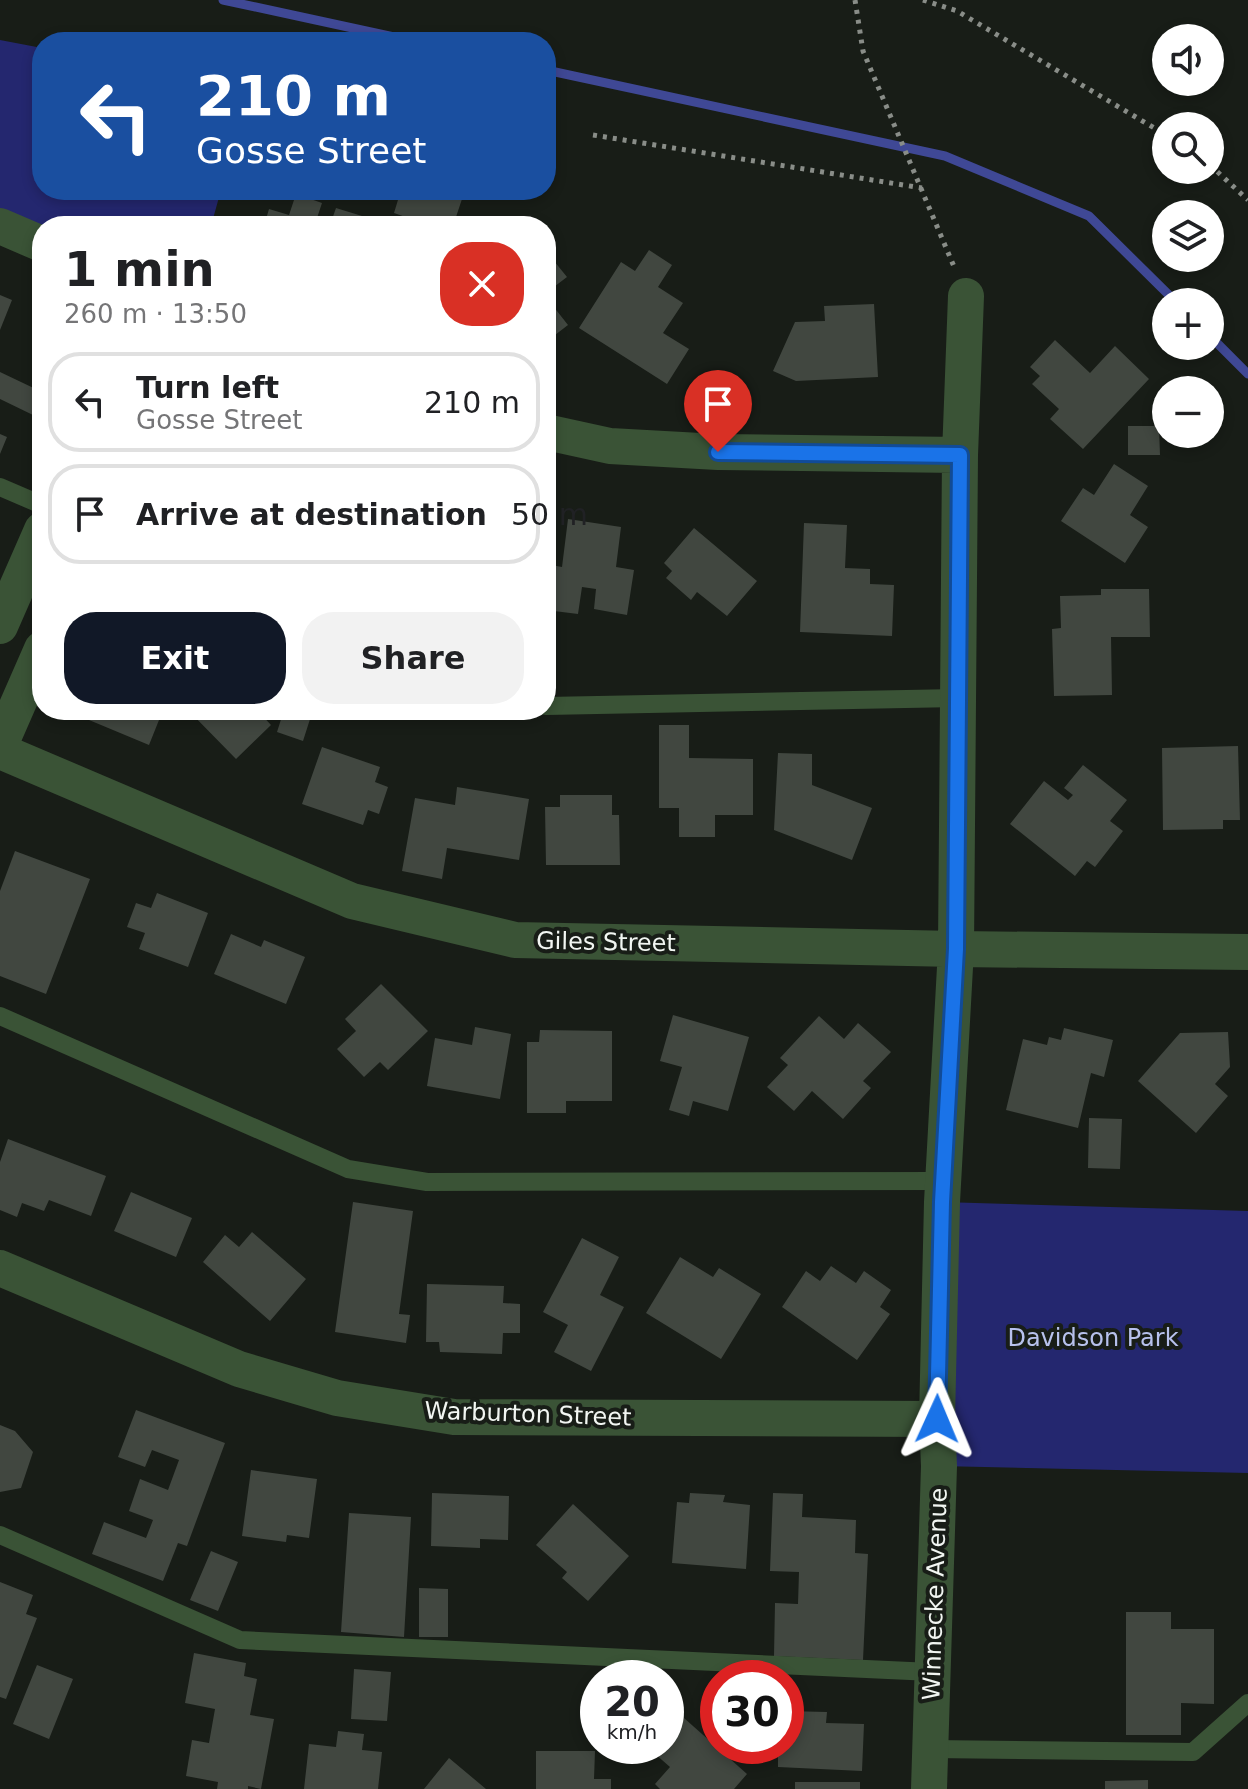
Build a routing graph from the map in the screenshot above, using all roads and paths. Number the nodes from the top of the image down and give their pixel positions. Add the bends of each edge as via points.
1 (855, 0) edge
2 (923, 0) edge
3 (1152, 127) edge
4 (593, 135) dead end
5 (1224, 178) edge
6 (922, 188) junction
7 (1248, 200) edge
8 (0, 226) edge
9 (32, 240) edge
10 (966, 296) joint
11 (556, 434) edge
12 (960, 455) junction
13 (0, 487) edge
14 (32, 501) edge
15 (32, 553) edge
16 (0, 626) edge
17 (32, 673) edge
18 (958, 698) junction
19 (556, 706) edge
20 (0, 748) edge
21 (956, 949) junction
22 (1248, 952) edge
23 (0, 1016) edge
24 (944, 1181) junction
25 (0, 1268) edge
26 (937, 1419) junction
27 (0, 1535) edge
28 (932, 1672) junction
29 (1248, 1703) edge
30 (930, 1749) junction
31 (929, 1789) edge

1 - 6 path via 863,51
2 - 3 path via 957,11
4 - 6 path
5 - 7 path
6 - 10 path
8 - 9 street
10 - 12 street, Winnecke Avenue
11 - 12 street via 610,446 718,452
12 - 18 street, Winnecke Avenue
13 - 14 lane
15 - 16 street
17 - 20 street
18 - 19 lane
18 - 21 street, Winnecke Avenue
20 - 21 street, Giles Street via 352,901 515,940
21 - 22 street, Giles Street
21 - 24 street, Winnecke Avenue
23 - 24 lane via 348,1169 427,1182
24 - 26 street, Winnecke Avenue
25 - 26 street, Warburton Street via 239,1369 337,1398 454,1417
26 - 28 street, Winnecke Avenue
27 - 28 lane via 240,1640
28 - 30 street, Winnecke Avenue
29 - 30 lane via 1193,1752
30 - 31 street, Winnecke Avenue

